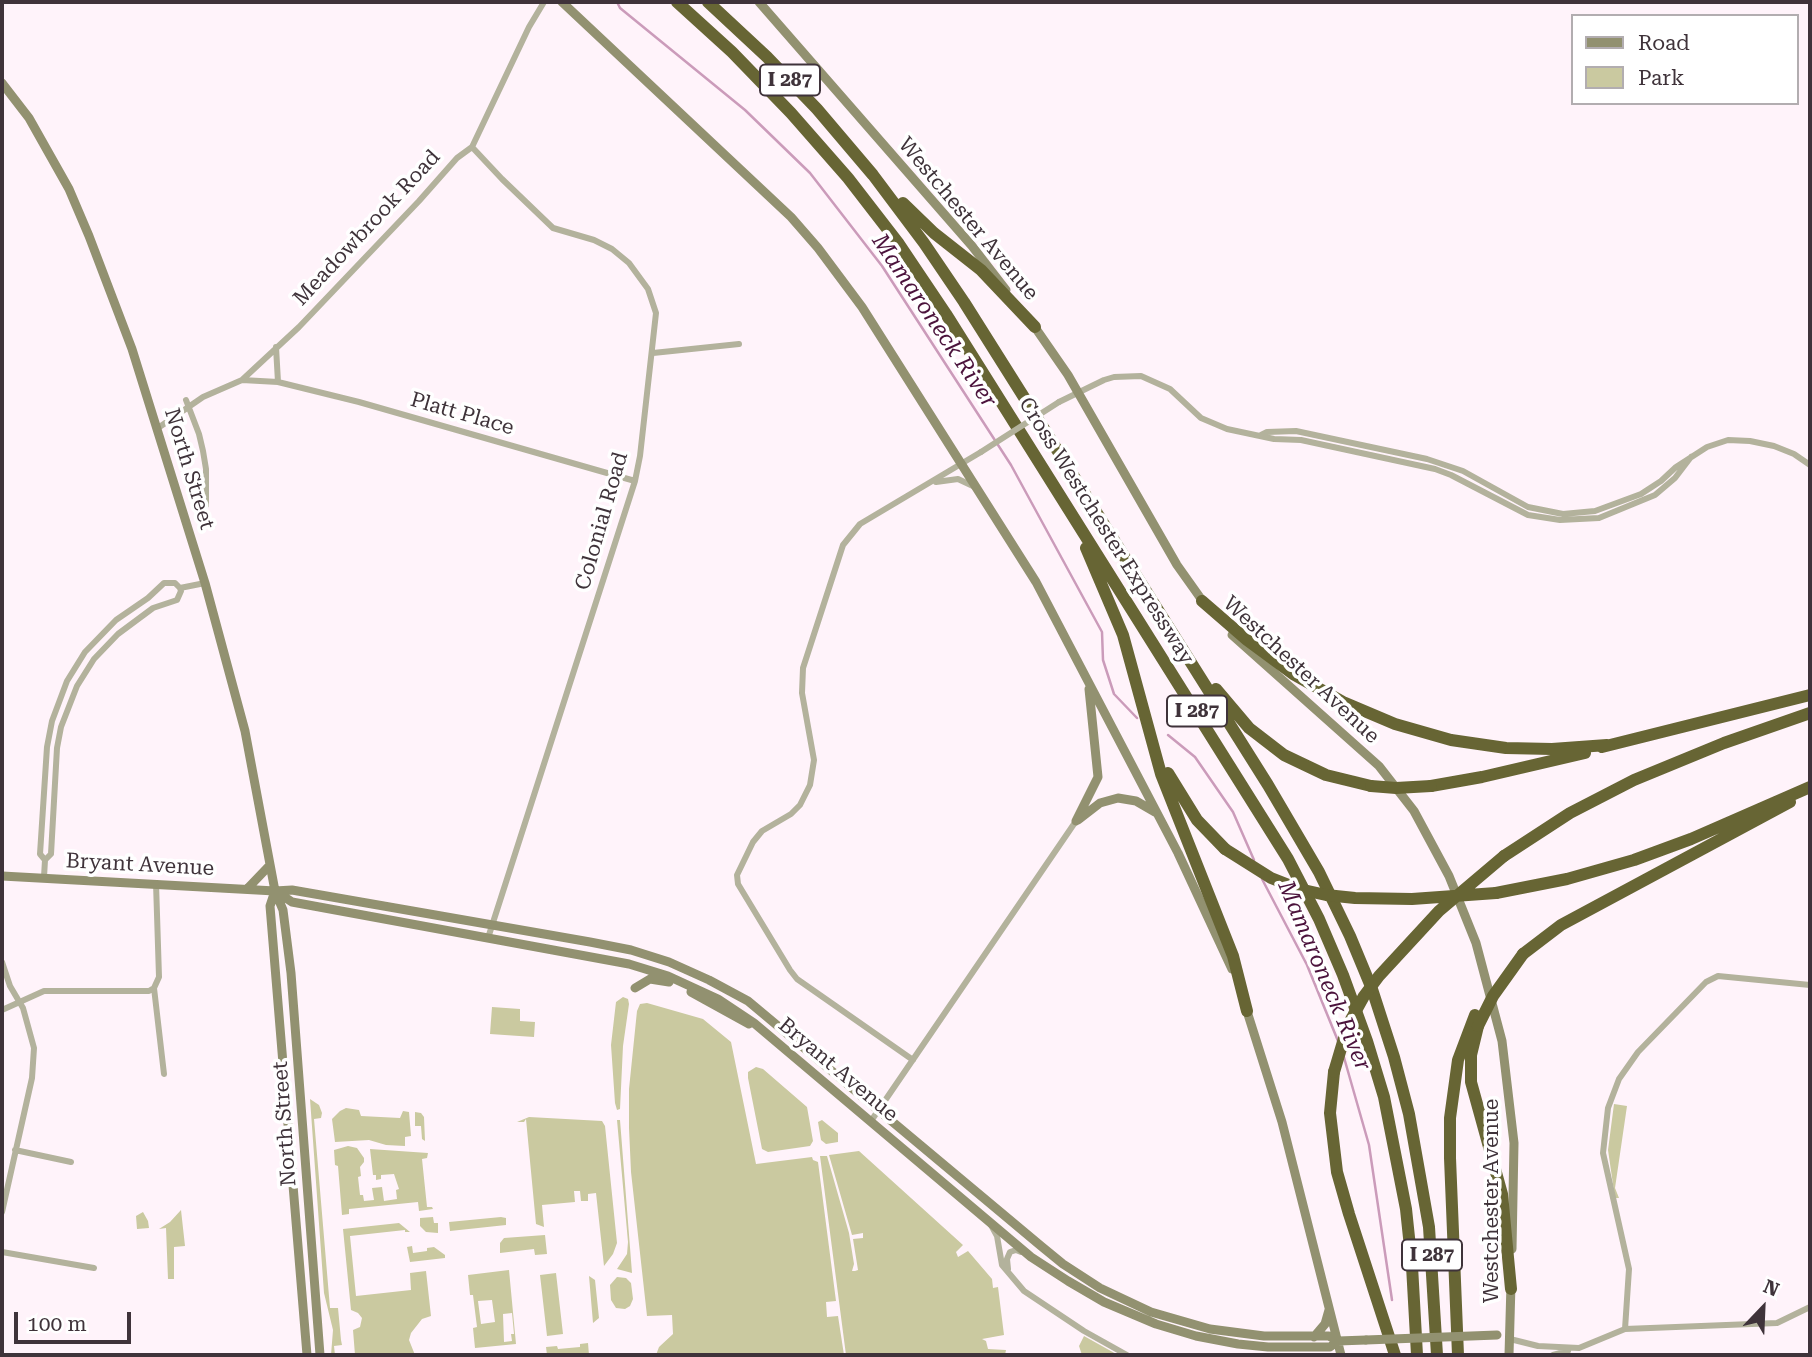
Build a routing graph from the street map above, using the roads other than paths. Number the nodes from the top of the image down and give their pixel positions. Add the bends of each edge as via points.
1 (544, 2) edge
2 (562, 2) edge
3 (677, 2) edge
4 (708, 2) edge
5 (759, 2) edge
6 (2, 83) edge
7 (472, 147) junction
8 (864, 164) junction
9 (1035, 327) junction
10 (739, 344) dead end
11 (276, 348) junction
12 (653, 353) junction
13 (242, 380) junction
14 (278, 382) junction
15 (1078, 392) junction
16 (188, 403) junction
17 (158, 428) junction
18 (962, 464) junction
19 (1810, 465) edge
20 (635, 481) junction
21 (1052, 482) junction
22 (930, 483) junction
23 (977, 488) junction
24 (206, 505) dead end
25 (205, 583) junction
26 (180, 588) junction
27 (148, 598) junction
28 (1202, 601) junction
29 (153, 608) junction
30 (1169, 628) junction
31 (85, 652) junction
32 (94, 659) junction
33 (1084, 674) junction
34 (1140, 693) junction
35 (1810, 695) edge
36 (1810, 713) edge
37 (1607, 745) junction
38 (47, 747) junction
39 (57, 748) junction
40 (1810, 788) edge
41 (1158, 815) junction
42 (1076, 821) junction
43 (45, 860) junction
44 (270, 865) junction
45 (2, 876) edge
46 (44, 877) junction
47 (2, 883) edge
48 (156, 883) junction
49 (247, 889) junction
50 (275, 891) junction
51 (492, 924) junction
52 (488, 939) junction
53 (2, 962) edge
54 (1810, 985) edge
55 (154, 988) junction
56 (635, 988) dead end
57 (20, 1003) junction
58 (2, 1010) edge
59 (1247, 1011) junction
60 (1476, 1020) junction
61 (762, 1030) junction
62 (913, 1060) junction
63 (164, 1074) dead end
64 (879, 1110) junction
65 (871, 1121) junction
66 (15, 1150) junction
67 (71, 1162) dead end
68 (2, 1212) edge
69 (989, 1222) junction
70 (2, 1252) edge
71 (1031, 1257) junction
72 (94, 1268) dead end
73 (1008, 1271) junction
74 (1511, 1289) junction
75 (1810, 1307) edge
76 (1330, 1308) junction
77 (1625, 1329) junction
78 (1314, 1337) junction
79 (1510, 1339) junction
80 (1338, 1341) junction
81 (1579, 1348) junction
82 (307, 1355) edge
83 (320, 1355) edge
84 (1128, 1355) edge
85 (1341, 1355) edge
86 (1395, 1355) edge
87 (1417, 1355) edge
88 (1437, 1355) edge
89 (1458, 1355) edge
90 (1509, 1355) edge
91 (1553, 1355) edge

1 - 7 street, Meadowbrook Road
2 - 18 main road via 759,184 809,237 862,307
3 - 21 highway, Cross Westchester Expressway / I 287 via 791,113 882,221
4 - 8 highway, Cross Westchester Expressway / I 287 via 787,78
5 - 9 main road, Westchester Avenue via 972,246
6 - 17 main road, North Street via 29,118 69,189
7 - 11 street, Meadowbrook Road
7 - 12 street, Colonial Road via 553,228 594,240 629,263 654,301
8 - 9 highway via 934,233 981,270
8 - 30 highway, Cross Westchester Expressway / I 287 via 956,290
9 - 15 main road, Westchester Avenue
10 - 12 street
11 - 13 street, Meadowbrook Road
11 - 14 street
12 - 20 street, Colonial Road
13 - 14 street, Platt Place
13 - 16 street, Meadowbrook Road
14 - 20 street, Platt Place
15 - 18 street, bridge
15 - 19 street via 1114,377 1141,376 1170,389 1201,418 1227,429 1259,436 1296,430 1427,459 1463,471 1528,507 1563,514 1595,511 1641,494 1716,443 1737,440 1774,446
15 - 28 main road, Westchester Avenue
16 - 17 street, Meadowbrook Road
16 - 24 street, North Street via 205,460
17 - 25 main road, North Street
18 - 22 street
18 - 23 main road
20 - 51 street, Colonial Road
21 - 34 highway via 1111,603
21 - 87 highway, Cross Westchester Expressway / I 287 via 1277,840 1338,961 1372,1054 1396,1152 1412,1258
22 - 23 street via 958,479
22 - 62 street via 860,524 843,545 803,668 802,693 814,760 810,785 791,814 762,831 737,874 738,884 797,979
23 - 33 main road
25 - 26 street
25 - 44 main road, North Street via 245,732
26 - 27 street via 168,581
26 - 29 street via 177,600
27 - 29 street
27 - 31 street via 116,620
28 - 37 highway via 1293,674 1395,724 1451,740 1506,748
28 - 74 main road, Westchester Avenue via 1230,633 1388,777 1422,824 1452,882 1485,971 1507,1070 1514,1157
29 - 32 street
30 - 37 highway, bridge via 1235,713 1266,742 1314,771 1349,782 1396,788 1431,786
30 - 88 highway, Cross Westchester Expressway / I 287 via 1302,841 1372,989 1418,1156 1432,1255
31 - 32 street
31 - 38 street via 61,695
32 - 39 street via 70,701
33 - 41 main road
33 - 42 main road via 1099,772
34 - 40 highway, bridge via 1158,750 1197,820 1247,865 1299,889 1326,895 1412,899 1496,892 1567,879 1634,860
34 - 59 highway via 1161,774 1233,956
35 - 37 highway
36 - 86 highway, bridge via 1634,780 1570,813 1504,856 1439,911 1371,985 1348,1026 1334,1072 1330,1123 1349,1214
38 - 39 street
38 - 43 street via 40,854
39 - 43 street via 51,854
40 - 60 highway, bridge via 1767,816 1561,925 1523,954
41 - 42 main road via 1118,798 1100,803
41 - 59 main road via 1212,924
42 - 62 street
43 - 46 street
44 - 49 main road
44 - 50 main road, North Street
45 - 46 main road, Bryant Avenue
45 - 47 street
46 - 48 main road, Bryant Avenue
48 - 49 main road, Bryant Avenue
48 - 55 street via 159,977
49 - 50 main road, Bryant Avenue
50 - 51 main road, Bryant Avenue via 292,890
50 - 52 main road, Bryant Avenue via 292,902
50 - 82 main road, North Street via 270,906
50 - 83 main road, North Street via 283,911 291,973
51 - 52 street, Colonial Road
51 - 64 main road, Bryant Avenue via 631,950 709,980 763,1012
52 - 61 main road, Bryant Avenue via 655,971 718,999
53 - 57 street
54 - 77 street via 1718,976 1706,982 1638,1052 1619,1079 1608,1108 1603,1153 1629,1269
55 - 57 street via 44,991
55 - 63 street
56 - 61 main road via 650,979 661,979
57 - 58 street
57 - 66 street via 32,1037 34,1062
59 - 76 main road via 1278,1108
60 - 74 highway via 1471,1082 1502,1194
60 - 89 highway via 1458,1060 1450,1118
61 - 65 main road, Bryant Avenue
62 - 64 street
64 - 65 street
64 - 78 main road, Bryant Avenue via 1063,1264 1111,1294 1151,1312 1210,1329
65 - 69 main road, Bryant Avenue
66 - 67 street
66 - 68 street
69 - 71 main road, Bryant Avenue
69 - 73 street
70 - 72 street
71 - 73 street via 1012,1250
71 - 80 main road, Bryant Avenue via 1104,1302 1196,1336 1268,1347 1330,1347
73 - 84 street via 1024,1291
74 - 79 main road, Westchester Avenue
75 - 77 street, Bryant Avenue via 1777,1323
76 - 78 main road
76 - 80 main road
77 - 81 street, Bryant Avenue
78 - 80 main road, Bryant Avenue
79 - 80 main road, Bryant Avenue, bridge via 1497,1335
79 - 81 street, Bryant Avenue
79 - 90 main road, Westchester Avenue
80 - 85 main road
81 - 91 street

